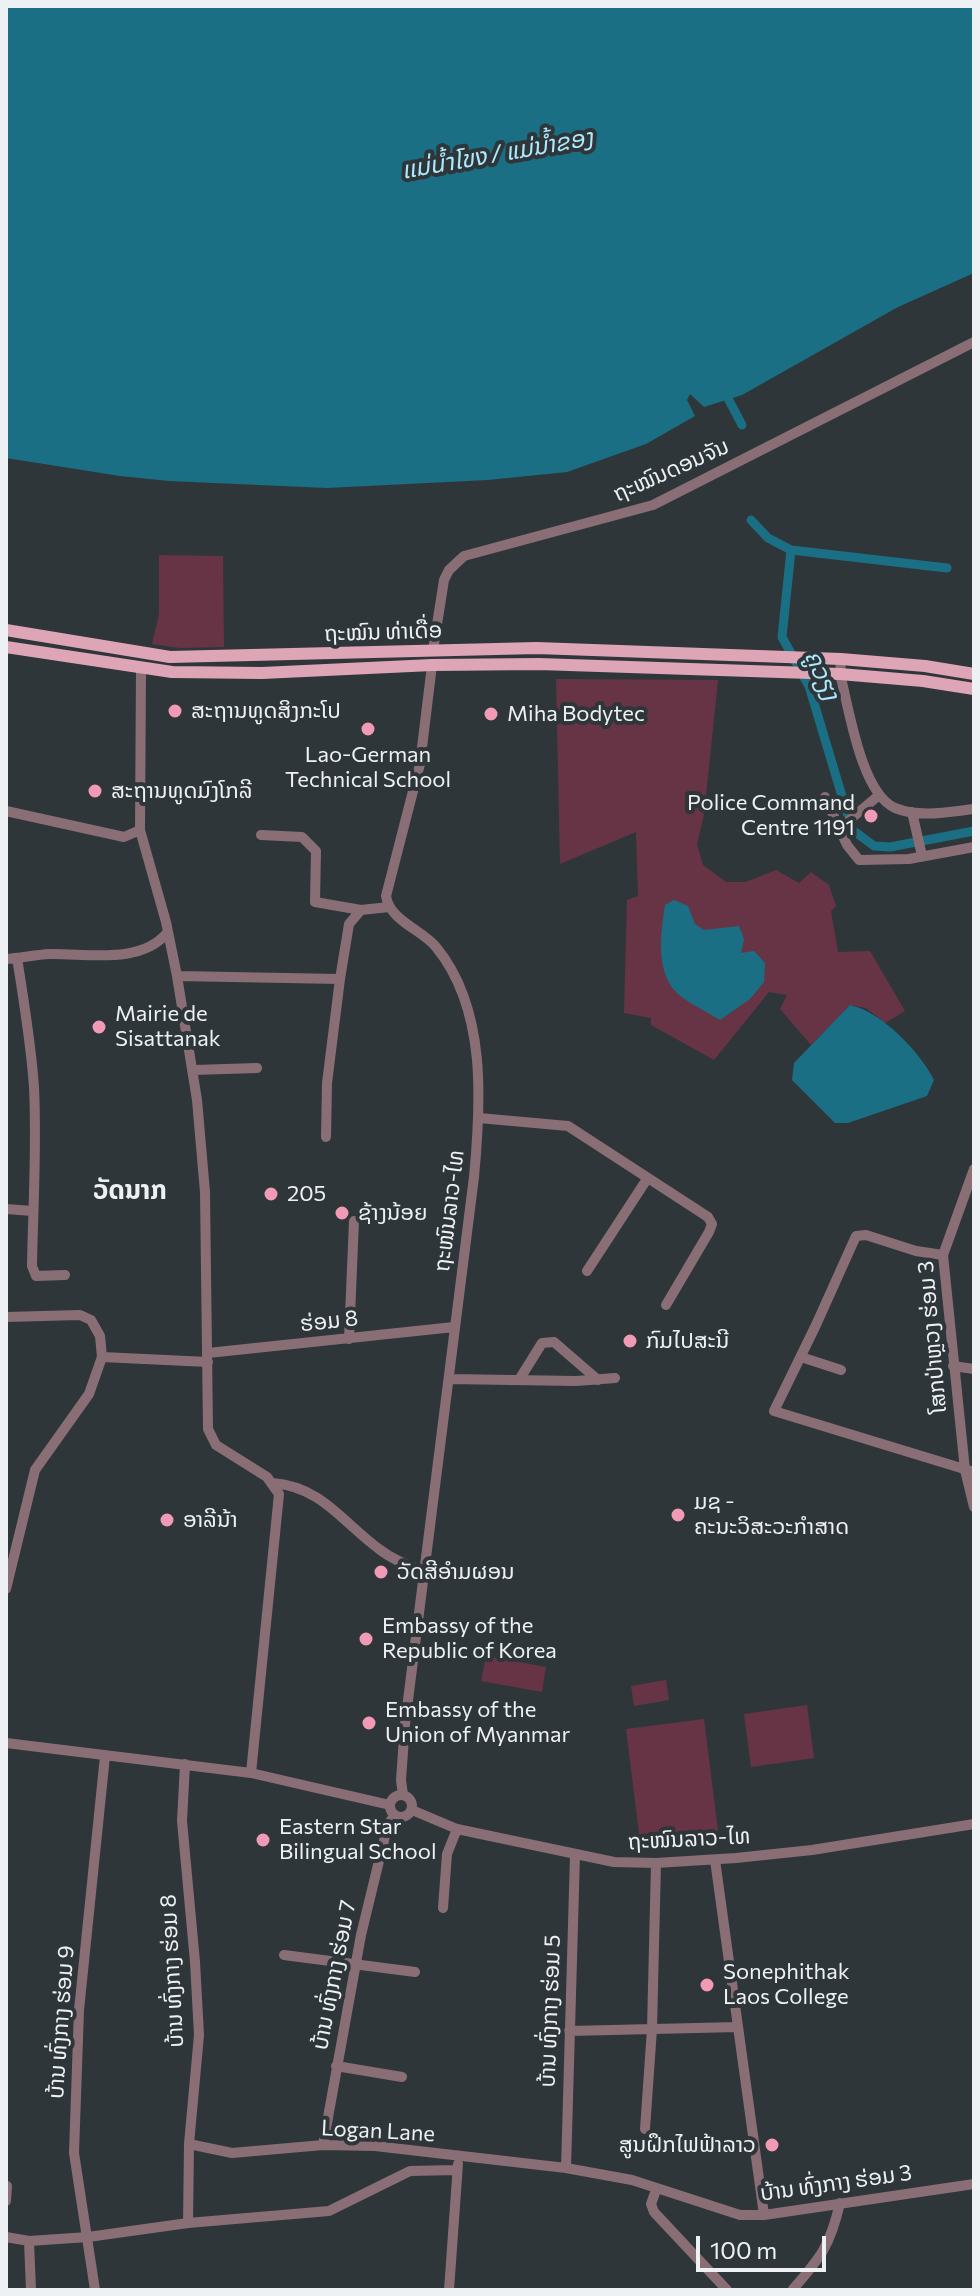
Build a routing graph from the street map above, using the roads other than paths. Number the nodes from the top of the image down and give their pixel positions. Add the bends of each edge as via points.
1 (974, 342) edge
2 (6, 630) edge
3 (54, 638) junction
4 (6, 647) edge
5 (433, 650) junction
6 (51, 654) junction
7 (144, 654) junction
8 (841, 659) junction
9 (432, 665) junction
10 (141, 669) junction
11 (840, 674) junction
12 (974, 674) edge
13 (974, 689) edge
14 (878, 796) junction
15 (825, 797) dead end
16 (974, 809) edge
17 (6, 811) edge
18 (913, 816) junction
19 (840, 828) junction
20 (140, 830) junction
21 (261, 835) dead end
22 (974, 847) edge
23 (921, 852) junction
24 (389, 907) junction
25 (361, 910) junction
26 (167, 933) junction
27 (12, 959) edge
28 (177, 976) junction
29 (340, 979) junction
30 (257, 1068) dead end
31 (194, 1070) junction
32 (479, 1118) junction
33 (326, 1137) dead end
34 (974, 1169) edge
35 (647, 1179) junction
36 (6, 1209) edge
37 (33, 1211) junction
38 (354, 1221) dead end
39 (943, 1255) junction
40 (587, 1271) dead end
41 (65, 1275) dead end
42 (666, 1305) dead end
43 (6, 1317) edge
44 (454, 1327) junction
45 (349, 1339) junction
46 (102, 1357) junction
47 (801, 1357) junction
48 (208, 1358) junction
49 (953, 1366) junction
50 (974, 1369) edge
51 (841, 1370) dead end
52 (615, 1378) dead end
53 (449, 1379) junction
54 (519, 1380) junction
55 (598, 1380) junction
56 (970, 1471) edge
57 (273, 1483) junction
58 (974, 1507) edge
59 (425, 1572) junction
60 (6, 1589) edge
61 (6, 1743) edge
62 (105, 1756) junction
63 (185, 1764) junction
64 (251, 1773) junction
65 (403, 1795) junction
66 (393, 1810) junction
67 (412, 1810) junction
68 (974, 1824) edge
69 (457, 1829) junction
70 (575, 1855) junction
71 (715, 1860) junction
72 (656, 1863) junction
73 (443, 1908) dead end
74 (284, 1955) dead end
75 (356, 1963) junction
76 (415, 1972) dead end
77 (738, 2027) junction
78 (652, 2029) junction
79 (569, 2031) junction
80 (336, 2066) junction
81 (402, 2077) dead end
82 (645, 2129) dead end
83 (189, 2144) junction
84 (323, 2145) junction
85 (459, 2156) junction
86 (566, 2168) junction
87 (456, 2170) junction
88 (974, 2184) edge
89 (7, 2186) edge
90 (656, 2190) junction
91 (6, 2201) edge
92 (840, 2203) junction
93 (764, 2215) junction
94 (188, 2223) junction
95 (6, 2237) edge
96 (88, 2237) junction
97 (29, 2241) junction
98 (793, 2289) edge
99 (31, 2290) edge
100 (95, 2290) edge
101 (449, 2290) edge
102 (727, 2290) edge

1 - 5 street, ຖະໝົນດອນຈັນ via 653,505 464,556 444,580
2 - 3 main road, ຖະໝົນ ທ່າເດື່ອ
3 - 6 main road
3 - 7 main road, ຖະໝົນ ທ່າເດື່ອ
4 - 6 main road, ຖະໝົນ ທ່າເດື່ອ
5 - 7 main road, ຖະໝົນ ທ່າເດື່ອ via 205,658
5 - 8 main road, ຖະໝົນ ທ່າເດື່ອ via 537,648
5 - 9 main road
6 - 10 main road, ຖະໝົນ ທ່າເດື່ອ
7 - 10 main road
8 - 11 street
8 - 12 main road, ຖະໝົນ ທ່າເດື່ອ
9 - 10 main road, ຖະໝົນ ທ່າເດື່ອ via 262,673
9 - 11 main road, ຖະໝົນ ທ່າເດື່ອ
9 - 24 street via 420,764 387,890
10 - 20 street
11 - 13 main road, ຖະໝົນ ທ່າເດື່ອ
11 - 14 street
14 - 18 street
14 - 19 street
15 - 19 street
16 - 18 street
17 - 20 street via 124,837
18 - 23 street
19 - 23 street via 859,860 909,859
20 - 26 street
21 - 25 street via 302,837 317,855 315,902
22 - 23 street
24 - 25 street
24 - 32 street, ຖະໜົນລາວ-ໄທ via 434,945 457,984 474,1035
25 - 29 street via 349,924
26 - 27 street via 156,944 111,955
26 - 28 street
27 - 37 street via 29,1030
28 - 29 street
28 - 31 street
29 - 33 street
30 - 31 street
31 - 48 street via 205,1192
32 - 35 street via 560,1123
32 - 44 street, ຖະໜົນລາວ-ໄທ
34 - 39 street, ໂສກປ່າຫຼວງ ຮ່ອມ 3
35 - 40 street
35 - 42 street via 712,1224
36 - 37 street
37 - 41 street via 33,1272
38 - 45 street
39 - 47 street via 856,1236
39 - 49 street, ໂສກປ່າຫຼວງ ຮ່ອມ 3
43 - 46 street via 80,1315 91,1320 100,1336
44 - 45 street, ຮ່ອມ 8
44 - 53 street, ຖະໜົນລາວ-ໄທ
45 - 48 street, ຮ່ອມ 8
46 - 48 street, ຮ່ອມ 8
46 - 60 street via 89,1394 35,1470
47 - 51 street
47 - 56 street via 774,1411
48 - 57 street via 208,1429 213,1441
49 - 50 street
49 - 56 street, ໂສກປ່າຫຼວງ ຮ່ອມ 3
52 - 55 street
53 - 54 street
53 - 59 street, ຖະໜົນລາວ-ໄທ
54 - 55 street
54 - 55 street via 548,1341
56 - 58 street, ໂສກປ່າຫຼວງ ຮ່ອມ 3
57 - 59 street via 313,1493 376,1548
57 - 64 street via 280,1501
59 - 65 street, ຖະໜົນລາວ-ໄທ via 405,1724
61 - 62 street
62 - 63 street
62 - 96 street, ບ້ານ ທົ່ງກາງ ຮ່ອມ 9 via 79,2010 74,2153
63 - 64 street
63 - 83 street, ບ້ານ ທົ່ງກາງ ຮ່ອມ 8 via 182,1821 199,2035
64 - 66 street
65 - 66 street via 393,1798
65 - 67 street via 411,1800
66 - 67 street via 405,1817
66 - 75 street, ບ້ານ ທົ່ງກາງ ຮ່ອມ 7
67 - 69 street, ຖະໜົນລາວ-ໄທ
68 - 71 street, ຖະໜົນລາວ-ໄທ
69 - 70 street, ຖະໜົນລາວ-ໄທ
69 - 73 street via 447,1854
70 - 72 street, ຖະໜົນລາວ-ໄທ
70 - 79 street, ບ້ານ ທົ່ງກາງ ຮ່ອມ 5
71 - 72 street, ຖະໜົນລາວ-ໄທ
71 - 77 street
72 - 78 street
74 - 75 street
75 - 76 street
75 - 80 street, ບ້ານ ທົ່ງກາງ ຮ່ອມ 7
77 - 78 street
77 - 93 street
78 - 79 street
78 - 82 street
79 - 86 street, ບ້ານ ທົ່ງກາງ ຮ່ອມ 5
80 - 81 street
80 - 84 street, ບ້ານ ທົ່ງກາງ ຮ່ອມ 7
83 - 84 street, Logan Lane via 232,2153
83 - 94 street, ບ້ານ ທົ່ງກາງ ຮ່ອມ 8
84 - 85 street, Logan Lane
85 - 86 street, Logan Lane
85 - 87 street
86 - 90 street, ບ້ານ ທົ່ງກາງ ຮ່ອມ 3 via 632,2180
87 - 94 street via 410,2171 329,2211
87 - 101 street
88 - 92 street, ບ້ານ ທົ່ງກາງ ຮ່ອມ 3
89 - 91 street
90 - 93 street, ບ້ານ ທົ່ງກາງ ຮ່ອມ 3 via 740,2215
90 - 102 street via 654,2212
92 - 93 street, ບ້ານ ທົ່ງກາງ ຮ່ອມ 3
92 - 98 street via 822,2256
94 - 96 street
95 - 97 street
96 - 97 street
96 - 100 street, ບ້ານ ທົ່ງກາງ ຮ່ອມ 9
97 - 99 street

